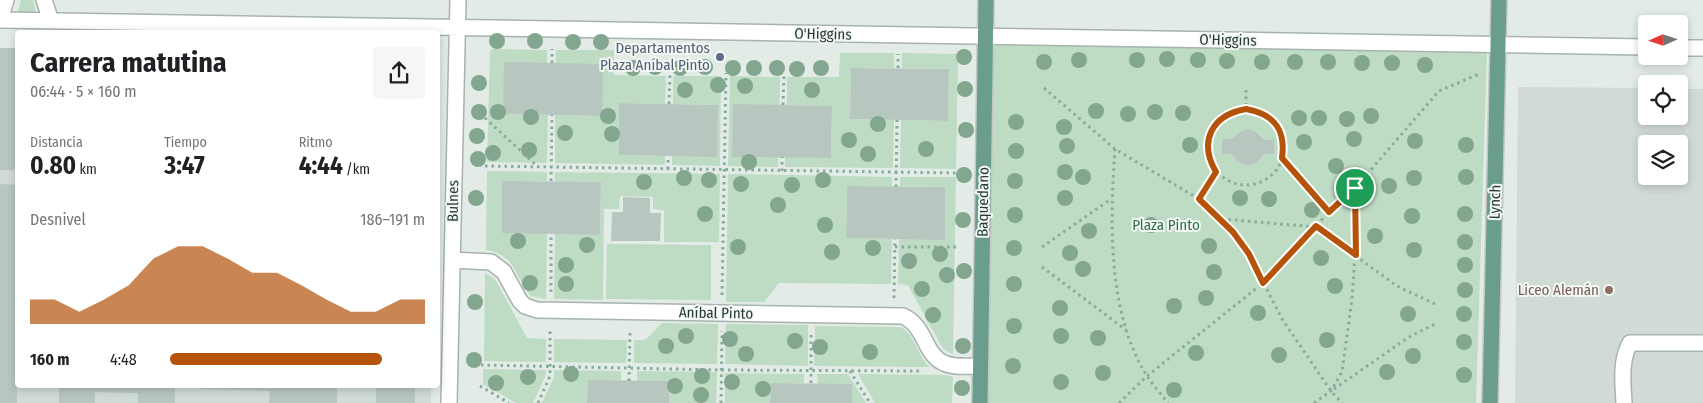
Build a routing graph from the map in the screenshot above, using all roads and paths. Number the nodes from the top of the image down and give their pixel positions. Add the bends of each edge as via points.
1 (6, 0) edge
2 (44, 0) edge
3 (458, 0) edge
4 (986, 0) edge
5 (1499, 0) edge
6 (0, 20) edge
7 (51, 21) junction
8 (457, 28) junction
9 (986, 36) junction
10 (1498, 45) junction
11 (552, 47) dead end
12 (1638, 47) edge
13 (1688, 48) edge
14 (1703, 48) edge
15 (898, 50) dead end
16 (552, 63) dead end
17 (1498, 65) junction
18 (898, 68) dead end
19 (670, 72) dead end
20 (726, 73) dead end
21 (784, 74) dead end
22 (1044, 88) dead end
23 (1246, 90) dead end
24 (669, 104) dead end
25 (783, 105) dead end
26 (1246, 109) junction
27 (552, 115) dead end
28 (485, 118) dead end
29 (897, 120) dead end
30 (1115, 149) junction
31 (668, 156) dead end
32 (782, 157) dead end
33 (1282, 158) junction
34 (485, 166) dead end
35 (539, 168) junction
36 (551, 168) junction
37 (668, 169) junction
38 (724, 170) junction
39 (782, 171) junction
40 (896, 172) junction
41 (1216, 172) junction
42 (958, 173) dead end
43 (551, 181) dead end
44 (896, 187) dead end
45 (1355, 188) junction
46 (1112, 198) junction
47 (1199, 199) junction
48 (1329, 212) junction
49 (1221, 219) junction
50 (1316, 226) junction
51 (895, 238) dead end
52 (895, 247) junction
53 (958, 247) dead end
54 (1042, 247) dead end
55 (1356, 255) junction
56 (452, 260) junction
57 (1042, 267) dead end
58 (1263, 283) junction
59 (1437, 305) dead end
60 (631, 311) junction
61 (722, 313) junction
62 (812, 314) junction
63 (894, 315) junction
64 (1437, 323) dead end
65 (1127, 330) junction
66 (1703, 343) edge
67 (481, 365) dead end
68 (980, 366) junction
69 (630, 367) junction
70 (721, 370) junction
71 (811, 370) junction
72 (850, 370) junction
73 (927, 371) dead end
74 (1147, 376) junction
75 (629, 381) dead end
76 (811, 383) dead end
77 (480, 386) dead end
78 (1331, 391) junction
79 (448, 403) edge
80 (509, 403) edge
81 (721, 403) edge
82 (870, 403) edge
83 (980, 403) edge
84 (1119, 403) edge
85 (1168, 403) edge
86 (1314, 403) edge
87 (1342, 403) edge
88 (1490, 403) edge
89 (1624, 403) edge

1 - 6 street
2 - 7 street
3 - 8 street, Bulnes
4 - 9 main road, Baquedano
5 - 10 main road, Lynch
6 - 7 street, O'Higgins
7 - 8 street, O'Higgins
8 - 9 street, O'Higgins
8 - 56 street, Bulnes
9 - 10 street, O'Higgins
9 - 68 main road, Baquedano
10 - 12 street, O'Higgins
10 - 17 main road, Lynch
11 - 16 path
13 - 14 street
15 - 18 path
17 - 45 path via 1439,92
17 - 88 main road, Lynch
19 - 24 path
20 - 38 path
21 - 25 path
22 - 30 path
23 - 26 path
26 - 33 path via 1258,111 1277,125 1284,147
26 - 41 path via 1234,111 1214,126 1208,150
27 - 36 path
28 - 35 path
29 - 40 path
30 - 46 path
30 - 47 path
31 - 37 path
32 - 39 path
33 - 41 path via 1278,168 1260,183 1231,182
33 - 48 path
34 - 35 path
35 - 36 path
36 - 37 path
36 - 43 path
37 - 38 path
38 - 39 path
38 - 61 path
39 - 40 path
40 - 42 path
40 - 44 path
41 - 47 path
45 - 48 path
45 - 55 path
46 - 54 path
46 - 65 path via 1114,264
47 - 49 path
48 - 50 path
49 - 50 path
49 - 58 path via 1249,254
50 - 55 path
50 - 58 path
51 - 52 path
52 - 53 path
52 - 63 path
55 - 59 path via 1397,286
55 - 78 path via 1342,372
56 - 60 street, Aníbal Pinto via 491,262 504,272 520,301 537,310
56 - 79 street, Bulnes
57 - 65 path
58 - 74 path
58 - 78 path via 1282,319
60 - 61 street, Aníbal Pinto
60 - 69 path
61 - 62 street, Aníbal Pinto
61 - 70 path
62 - 63 street, Aníbal Pinto
62 - 71 path
63 - 68 street, Aníbal Pinto via 916,324 933,354 943,363
64 - 78 path via 1409,337
65 - 74 path
66 - 89 street via 1630,343 1623,363
67 - 69 path
68 - 83 main road, Baquedano
69 - 70 path
69 - 75 path
70 - 71 path
70 - 81 path
71 - 72 path
71 - 76 path
72 - 73 path
72 - 82 path
74 - 84 path
74 - 85 path
77 - 80 path
78 - 86 path
78 - 87 path

